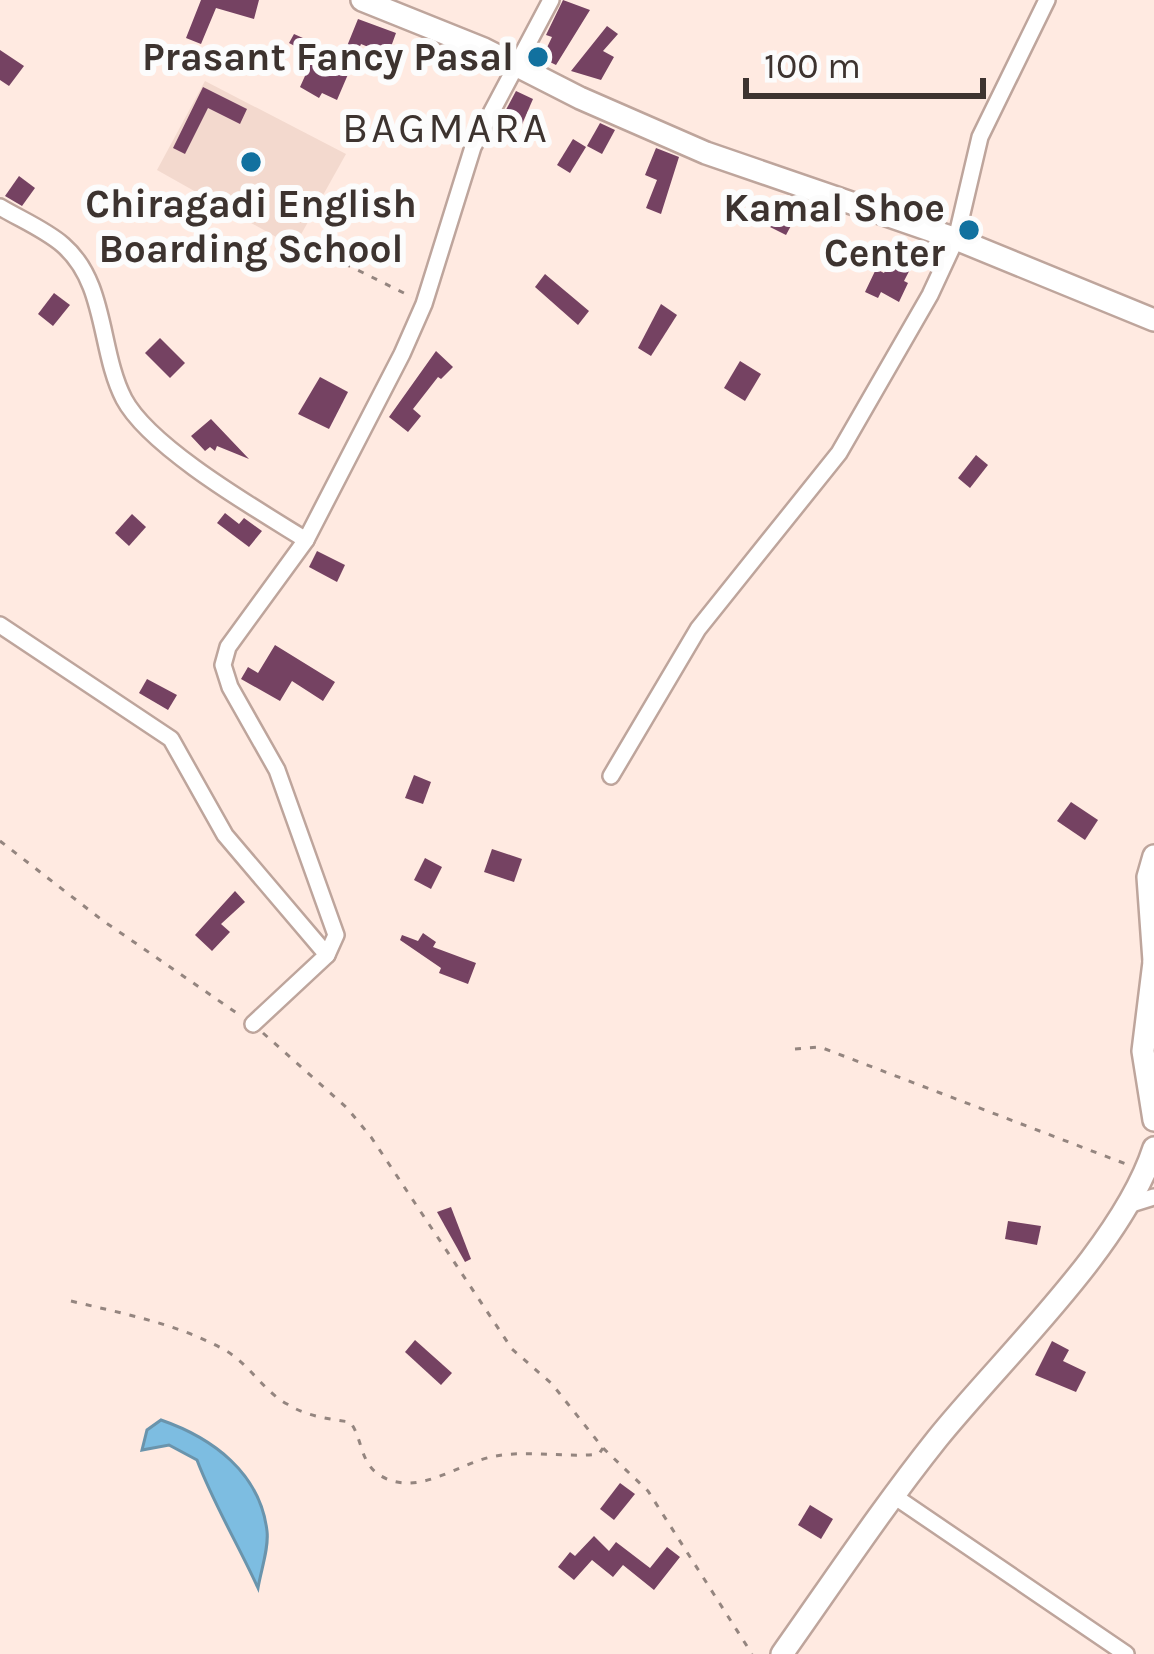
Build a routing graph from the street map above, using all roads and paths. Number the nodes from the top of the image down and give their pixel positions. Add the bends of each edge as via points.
1 (362, 0) edge
2 (551, 0) edge
3 (1047, 0) edge
4 (515, 65) junction
5 (0, 207) edge
6 (291, 237) dead end
7 (956, 239) junction
8 (424, 304) junction
9 (1154, 320) edge
10 (306, 540) junction
11 (0, 626) edge
12 (611, 776) dead end
13 (0, 841) edge
14 (1154, 856) edge
15 (327, 955) junction
16 (1154, 961) edge
17 (253, 1024) junction
18 (795, 1049) dead end
19 (1154, 1120) edge
20 (1154, 1148) edge
21 (1144, 1172) junction
22 (1154, 1197) edge
23 (1128, 1205) junction
24 (71, 1301) dead end
25 (603, 1448) junction
26 (894, 1496) junction
27 (752, 1654) edge
28 (782, 1654) edge
29 (1126, 1654) edge

1 - 4 main road
2 - 4 street
3 - 7 street via 980,137
4 - 7 main road via 706,153
4 - 8 street via 473,148
5 - 10 street via 77,262 125,402 145,424 208,479
6 - 8 path
7 - 9 main road
7 - 12 street via 839,453 698,629
8 - 10 street
10 - 15 street via 228,646 223,665 277,770 332,914 336,935
11 - 15 street via 171,740 225,835
13 - 17 path
14 - 16 main road
15 - 17 street
16 - 19 main road via 1143,1051
17 - 25 path via 371,1137 512,1349
18 - 21 path via 820,1047
20 - 21 main road
21 - 23 main road
22 - 23 street
23 - 26 main road
24 - 25 path via 141,1314 226,1350 284,1403 350,1421 370,1467 398,1483 425,1482 499,1455 580,1456
25 - 27 path via 648,1491
26 - 28 main road
26 - 29 street

